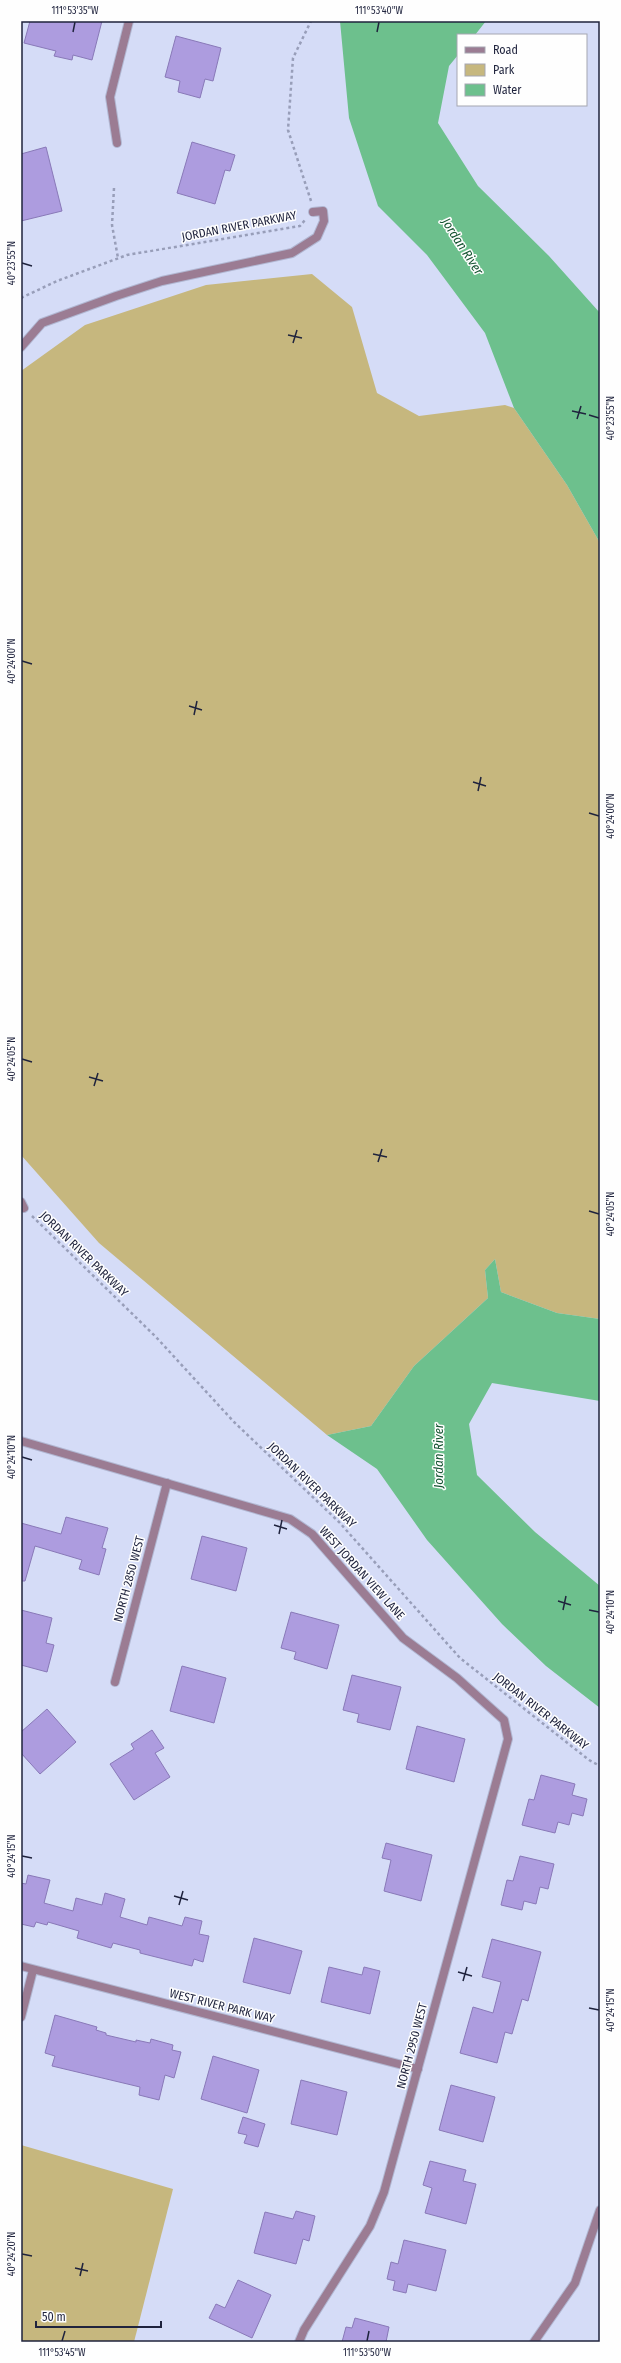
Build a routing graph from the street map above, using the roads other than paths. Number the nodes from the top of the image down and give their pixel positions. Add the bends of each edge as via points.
1 (128, 21) edge
2 (117, 143) dead end
3 (313, 212) road end
4 (21, 347) edge
5 (21, 1441) edge
6 (167, 1483) junction
7 (115, 1682) dead end
8 (508, 1739) joint
9 (21, 1966) edge
10 (33, 1970) junction
11 (21, 2017) edge
12 (418, 2069) junction
13 (600, 2210) edge
14 (299, 2342) edge
15 (534, 2342) edge

1 - 2 street via 110,97
3 - 4 street via 323,212 324,221 317,237 292,253 162,281 116,296 42,323
5 - 6 street, WEST JORDAN VIEW LANE
6 - 7 street, NORTH 2850 WEST
6 - 8 street, WEST JORDAN VIEW LANE via 290,1519 312,1534 404,1638 457,1678 504,1720
8 - 12 street, NORTH 2950 WEST
9 - 10 street, WEST RIVER PARK WAY
10 - 11 street
10 - 12 street, WEST RIVER PARK WAY
12 - 14 street, NORTH 2950 WEST via 384,2192 370,2226
13 - 15 street via 575,2283

